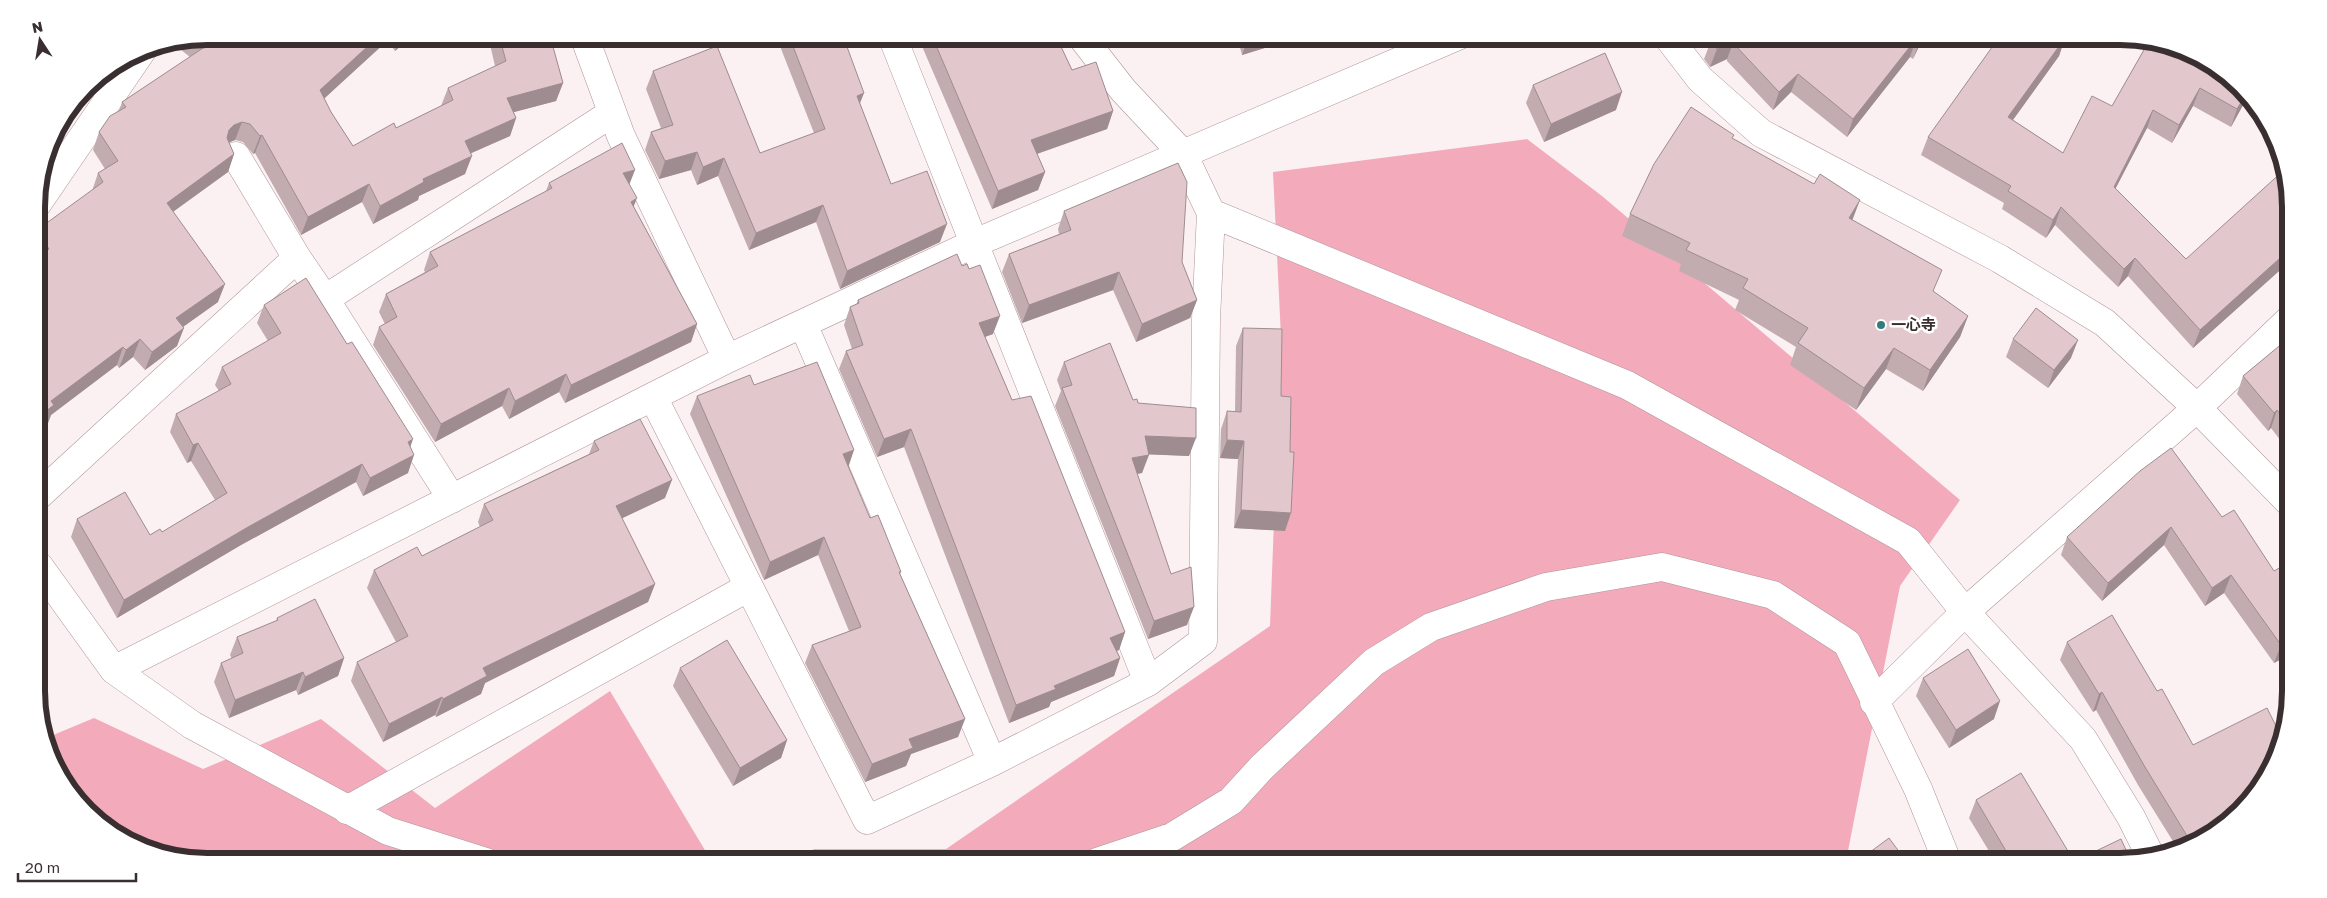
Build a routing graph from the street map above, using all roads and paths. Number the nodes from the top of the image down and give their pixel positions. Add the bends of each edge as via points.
1 (587, 45) edge
2 (896, 45) edge
3 (1088, 45) edge
4 (1437, 45) edge
5 (1674, 45) edge
6 (133, 63) edge
7 (612, 113) junction
8 (1183, 154) junction
9 (236, 156) dead end
10 (45, 192) edge
11 (1211, 213) junction
12 (975, 243) junction
13 (297, 258) junction
14 (325, 299) junction
15 (802, 324) junction
16 (2282, 327) edge
17 (727, 359) junction
18 (653, 397) junction
19 (2197, 408) junction
20 (45, 490) edge
21 (2282, 495) edge
22 (452, 499) junction
23 (45, 574) edge
24 (749, 587) junction
25 (1965, 612) junction
26 (114, 670) junction
27 (1148, 682) junction
28 (1874, 702) junction
29 (992, 762) junction
30 (347, 810) junction
31 (2148, 851) edge
32 (458, 853) edge
33 (1124, 853) edge
34 (1944, 853) edge

1 - 7 street
2 - 12 street
3 - 8 street via 1123,90
4 - 8 street
5 - 19 street via 1700,78 1761,133 2000,258 2105,323
6 - 10 street
7 - 14 street
7 - 17 street
8 - 11 street
8 - 12 street
9 - 13 street
11 - 25 street via 1627,384 1908,541
11 - 27 street via 1206,319 1203,641
12 - 15 street
12 - 27 street
13 - 14 street
13 - 20 street
14 - 22 street
15 - 17 street
15 - 29 street
16 - 19 street
17 - 18 street
18 - 22 street
18 - 24 street
19 - 21 street
19 - 25 street
22 - 26 street
23 - 26 street
24 - 29 street via 867,820
24 - 30 street
25 - 28 street
25 - 31 street via 2083,740
26 - 30 street via 192,726
27 - 29 street
28 - 33 street via 1846,643 1773,595 1662,567 1546,587 1431,628 1374,662 1231,800 1172,837
28 - 34 street via 1918,789
30 - 32 street via 388,831

